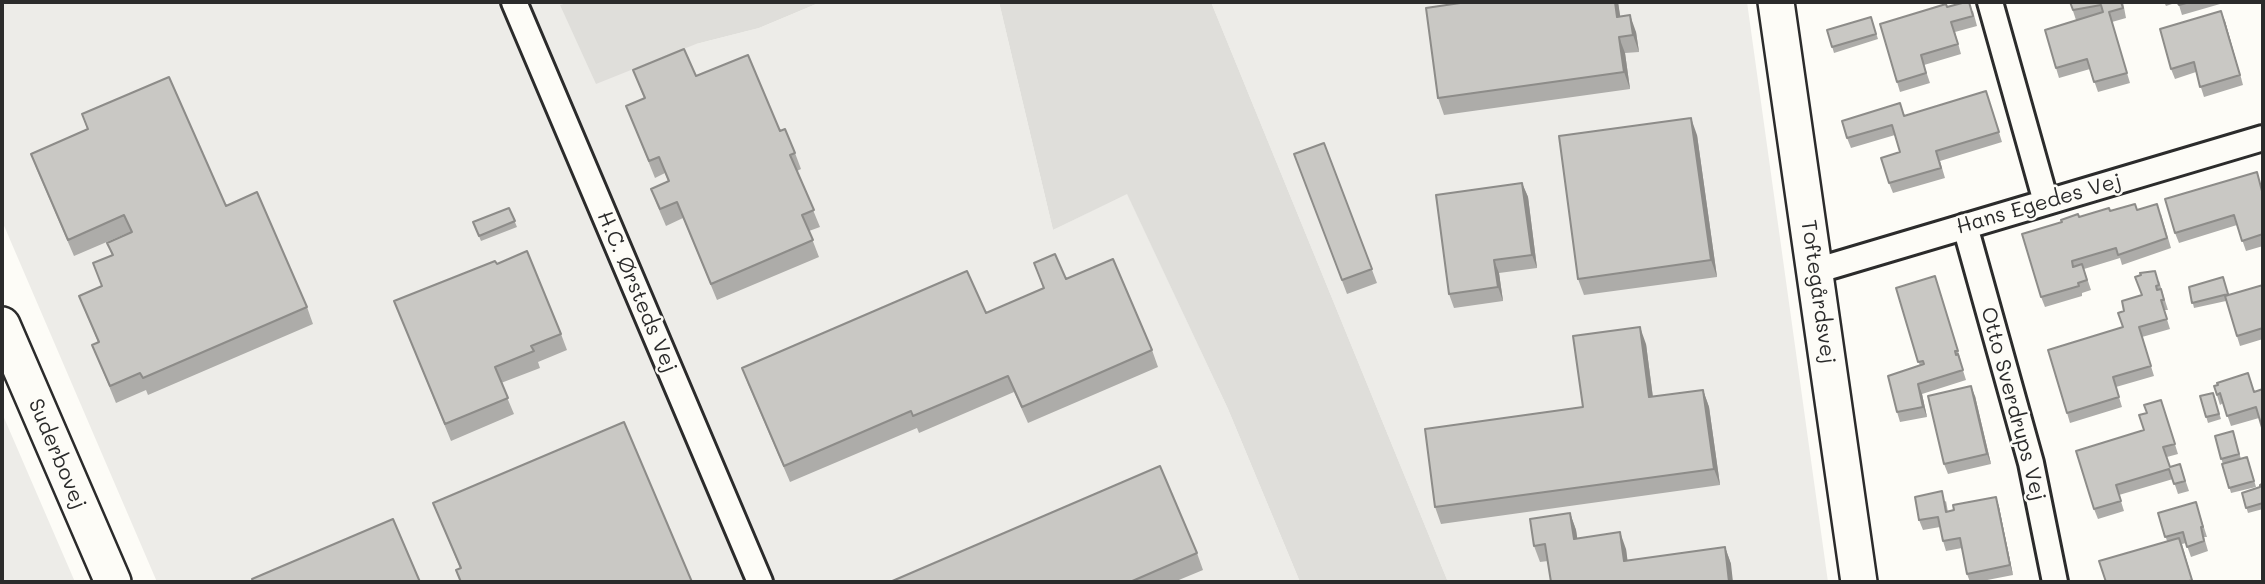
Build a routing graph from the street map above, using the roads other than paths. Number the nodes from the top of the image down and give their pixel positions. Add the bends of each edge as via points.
1 (514, 2) edge
2 (1776, 2) edge
3 (1990, 2) edge
4 (2263, 138) edge
5 (2046, 202) junction
6 (1965, 226) junction
7 (1815, 271) junction
8 (2, 325) edge
9 (113, 582) edge
10 (760, 582) edge
11 (1859, 582) edge
12 (2055, 582) edge

1 - 10 street, H.C. Ørsteds Vej
2 - 7 street, Toftegårdsvej
3 - 5 street
4 - 5 street, Hans Egedes Vej
5 - 6 street, Hans Egedes Vej
6 - 7 street, Hans Egedes Vej
6 - 12 street, Otto Sverdrups Vej via 2031,463
7 - 11 street, Toftegårdsvej
8 - 9 street, Suderbovej

